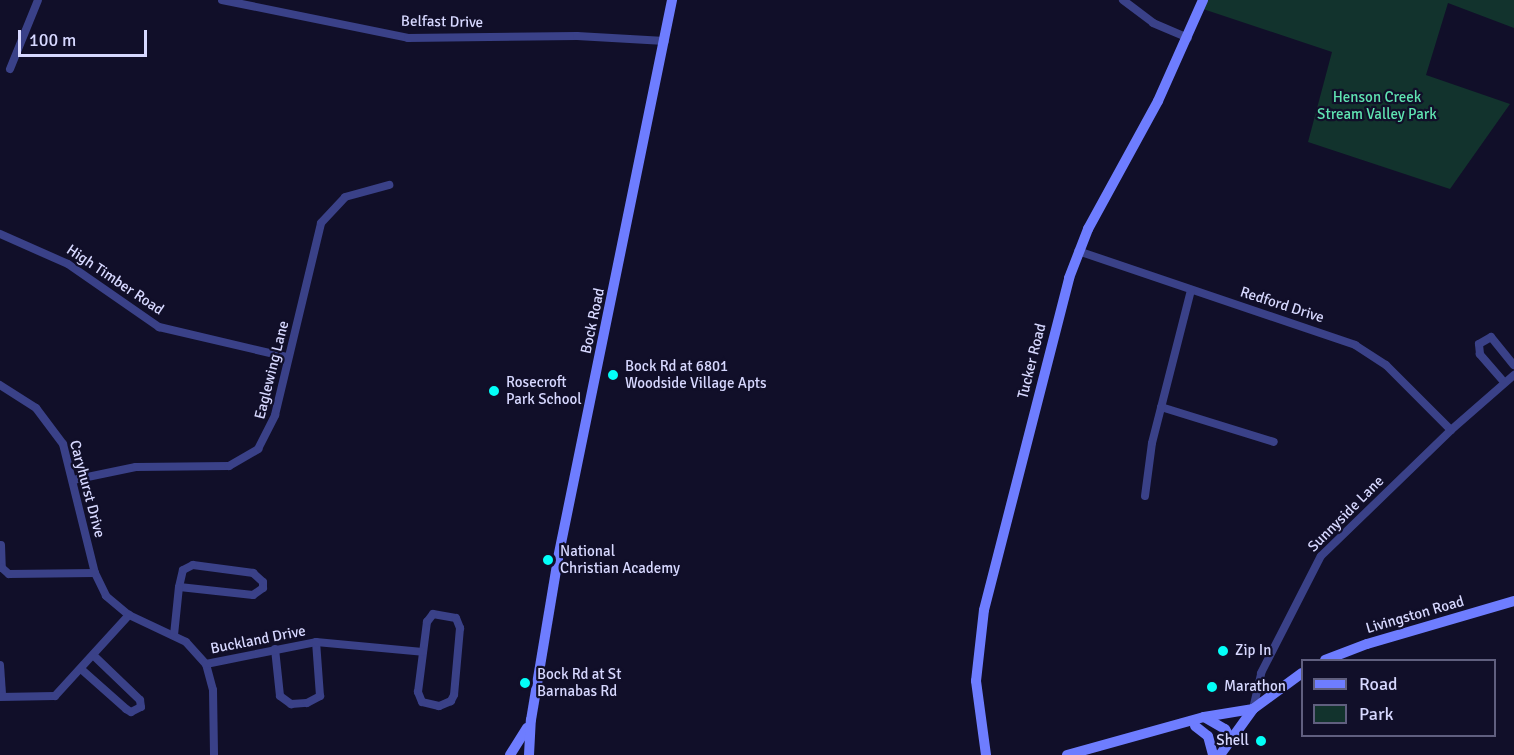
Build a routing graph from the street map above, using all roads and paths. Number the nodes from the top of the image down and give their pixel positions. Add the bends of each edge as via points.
1 (38, 0) edge
2 (222, 0) edge
3 (672, 0) edge
4 (1123, 0) edge
5 (1203, 0) edge
6 (247, 2) edge
7 (1188, 38) junction
8 (664, 41) junction
9 (10, 69) dead end
10 (389, 185) dead end
11 (0, 234) edge
12 (1078, 251) junction
13 (1191, 290) junction
14 (287, 357) junction
15 (1514, 364) edge
16 (1514, 375) edge
17 (1504, 382) junction
18 (0, 385) edge
19 (1161, 407) junction
20 (1451, 430) junction
21 (1274, 442) dead end
22 (73, 480) junction
23 (1145, 496) dead end
24 (1, 545) edge
25 (95, 573) junction
26 (179, 587) junction
27 (1514, 601) edge
28 (129, 615) junction
29 (174, 635) junction
30 (316, 642) junction
31 (275, 649) junction
32 (423, 652) junction
33 (93, 655) junction
34 (1328, 659) edge
35 (0, 664) edge
36 (206, 664) junction
37 (81, 669) junction
38 (1301, 674) edge
39 (1, 697) edge
40 (1253, 709) junction
41 (531, 720) junction
42 (1196, 722) junction
43 (1230, 738) junction
44 (214, 755) edge
45 (510, 755) edge
46 (529, 755) edge
47 (986, 755) edge
48 (1067, 755) edge
49 (1213, 755) edge
50 (1220, 755) edge

1 - 9 street
2 - 6 street, Belfast Drive
3 - 8 main road, Bock Road
4 - 7 street via 1153,23
5 - 7 main road, Tucker Road
6 - 8 street, Belfast Drive via 408,38 577,36
7 - 12 main road, Tucker Road
8 - 41 main road, Bock Road via 564,528
10 - 14 street, Eaglewing Lane via 352,193 324,217
11 - 14 street, High Timber Road via 68,264 159,327
12 - 13 street, Redford Drive
12 - 47 main road, Tucker Road via 984,610 976,681
13 - 19 street
13 - 20 street, Redford Drive via 1361,348 1386,365
14 - 22 street, Eaglewing Lane via 271,429 258,448 241,462 222,467 136,467
15 - 17 street via 1491,337 1479,344 1480,354
16 - 17 street, Sunnyside Lane
17 - 20 street, Sunnyside Lane
18 - 22 street, Caryhurst Drive via 26,399 48,420 63,444
19 - 21 street
19 - 23 street
20 - 40 street, Sunnyside Lane via 1321,556 1261,673
22 - 25 street, Caryhurst Drive
24 - 25 street via 2,568 9,574
25 - 28 street, Caryhurst Drive via 106,596
26 - 26 street via 183,570 193,565 253,573 263,582 253,595
26 - 29 street
27 - 34 main road, Livingston Road
28 - 29 street, Caryhurst Drive
28 - 33 street
29 - 36 street, Caryhurst Drive via 194,649
30 - 31 street, Buckland Drive
30 - 31 street via 320,696 307,704 291,704 280,696
30 - 32 street, Buckland Drive
31 - 36 street, Buckland Drive
32 - 32 street via 429,617 438,614 456,618 460,628 454,695 446,705 427,704 419,698
33 - 37 street
33 - 37 street via 142,703 137,711 126,709
35 - 39 street
36 - 44 street via 213,690
37 - 39 street via 53,697
38 - 40 main road
40 - 42 main road
40 - 43 main road
41 - 45 main road
41 - 46 main road, Bock Road
42 - 43 main road via 1226,729
42 - 48 main road
42 - 49 main road via 1208,736
43 - 50 main road

